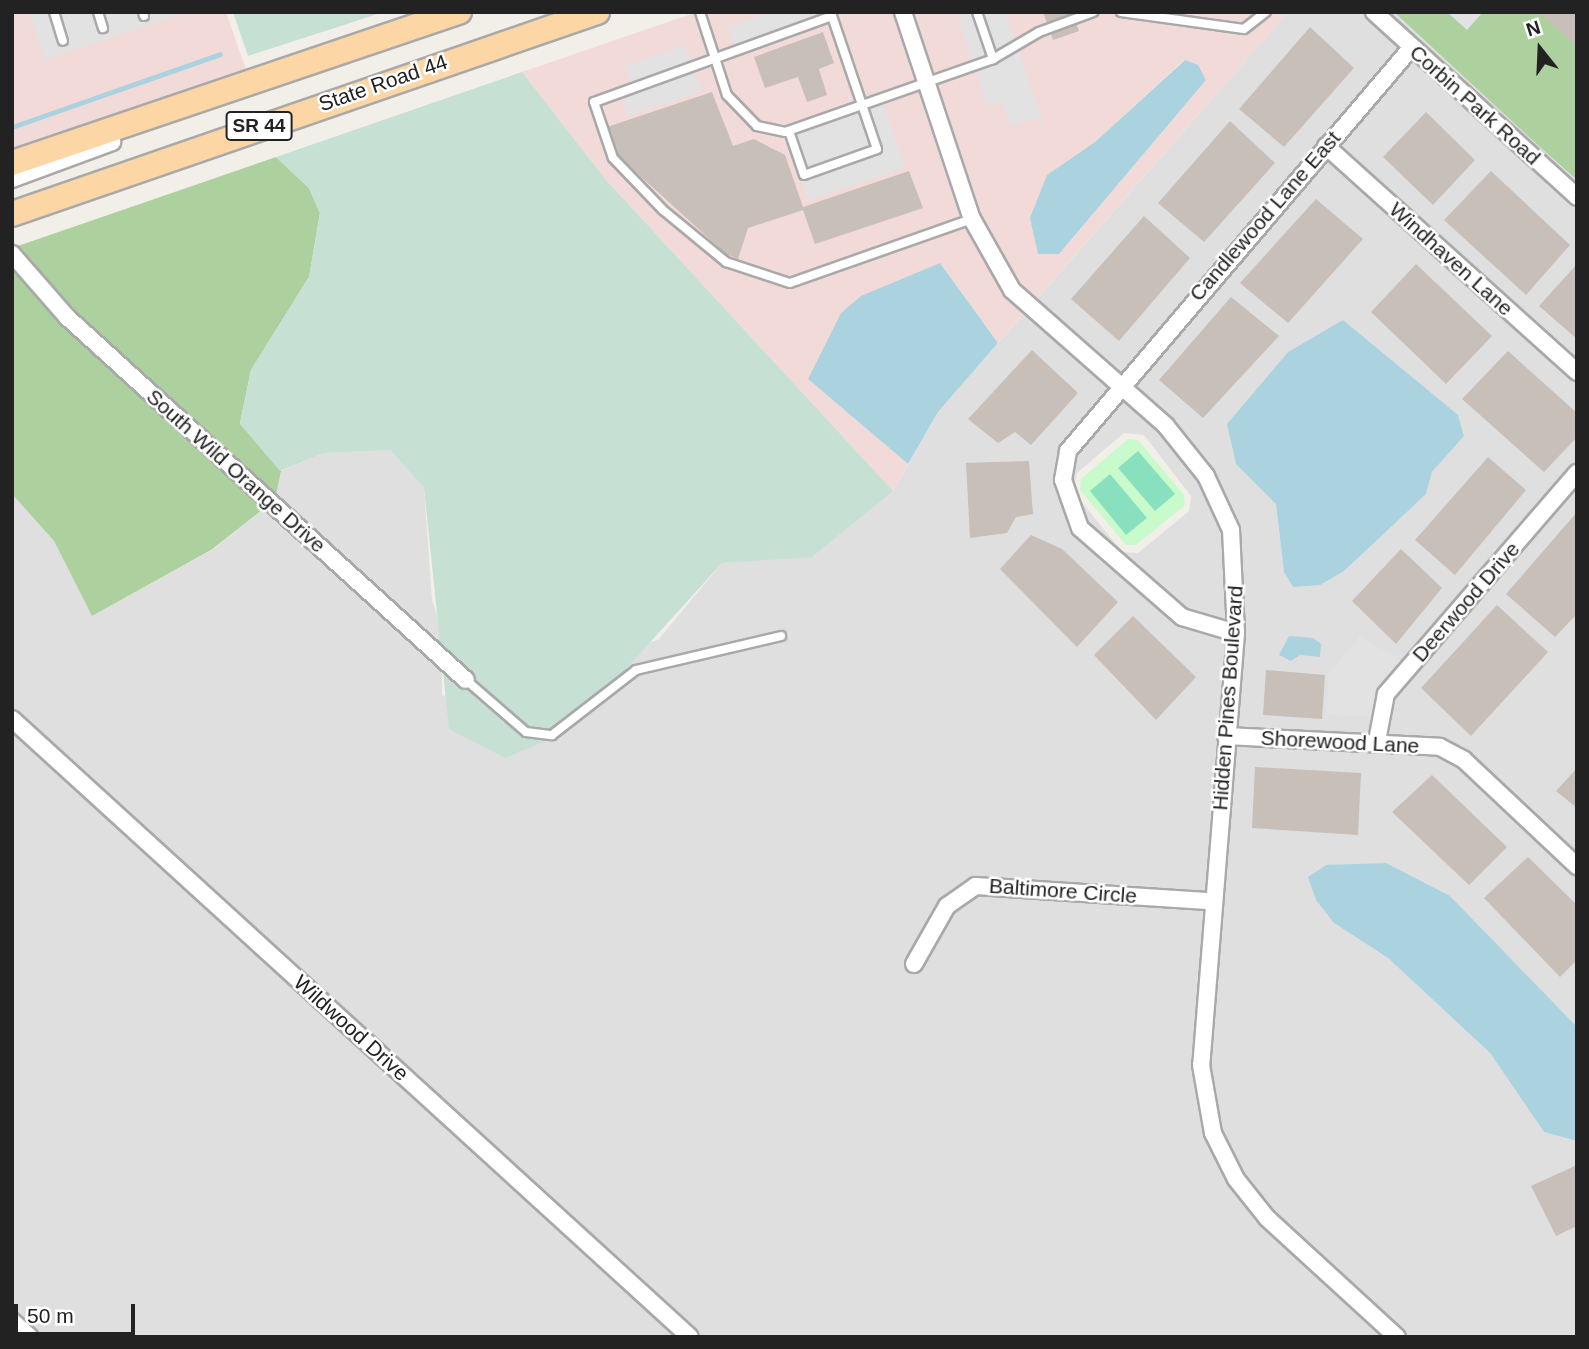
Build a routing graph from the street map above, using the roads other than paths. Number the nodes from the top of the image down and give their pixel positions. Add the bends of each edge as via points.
1 (54, 12) edge
2 (98, 12) edge
3 (459, 12) edge
4 (597, 12) edge
5 (700, 12) edge
6 (903, 12) edge
7 (977, 12) edge
8 (1093, 12) edge
9 (1121, 12) edge
10 (1191, 12) edge
11 (1266, 12) edge
12 (1374, 12) edge
13 (1198, 21) junction
14 (103, 28) dead end
15 (63, 41) dead end
16 (1412, 47) junction
17 (716, 59) junction
18 (993, 59) junction
19 (289, 68) junction
20 (927, 83) junction
21 (862, 107) junction
22 (789, 131) junction
23 (1326, 146) junction
24 (12, 163) edge
25 (12, 179) edge
26 (1577, 197) edge
27 (12, 214) edge
28 (972, 219) junction
29 (12, 254) edge
30 (1577, 372) edge
31 (1118, 386) junction
32 (1577, 473) edge
33 (1236, 633) junction
34 (781, 636) dead end
35 (466, 680) joint
36 (12, 719) edge
37 (1226, 736) junction
38 (1377, 741) junction
39 (1577, 866) edge
40 (1211, 901) junction
41 (914, 964) dead end
42 (12, 1321) edge
43 (30, 1337) edge
44 (690, 1337) edge
45 (1397, 1337) edge

1 - 15 lane
2 - 14 lane
3 - 19 main road, State Road 44 / SR 44
4 - 27 main road, State Road 44 / SR 44
5 - 17 lane
6 - 20 street, Hidden Pines Boulevard
7 - 18 lane
8 - 18 lane via 1039,32
9 - 13 lane
10 - 13 lane
11 - 13 lane via 1244,29
12 - 16 street, Corbin Park Road
16 - 23 street, Candlewood Lane East
16 - 26 street, Corbin Park Road
17 - 21 lane via 832,16
17 - 22 lane via 727,95 742,115 757,126
17 - 28 lane via 594,102 613,159 726,262 790,283
18 - 20 lane
19 - 24 main road, State Road 44 / SR 44
19 - 25 street
20 - 21 lane
20 - 28 street, Hidden Pines Boulevard
21 - 22 lane
21 - 22 lane via 877,149 804,175
23 - 30 street, Windhaven Lane
23 - 31 street, Candlewood Lane East
28 - 31 street, Hidden Pines Boulevard via 1012,290
29 - 35 street, South Wild Orange Drive via 66,317
31 - 33 street, Hidden Pines Boulevard via 1166,426 1206,476 1231,530
31 - 33 street, Candlewood Lane East via 1068,451 1063,480 1068,508 1080,528 1182,617
32 - 38 street, Deerwood Drive via 1386,694
33 - 37 street, Hidden Pines Boulevard
34 - 35 lane via 683,654 636,670 552,734 526,732
36 - 44 street, Wildwood Drive
37 - 38 street, Shorewood Lane
37 - 40 street, Hidden Pines Boulevard
38 - 39 street, Shorewood Lane via 1440,747 1464,760
40 - 41 street, Baltimore Circle via 976,886 947,906
40 - 45 street, Hidden Pines Boulevard via 1201,1065 1213,1133 1236,1179 1267,1218
42 - 43 street

